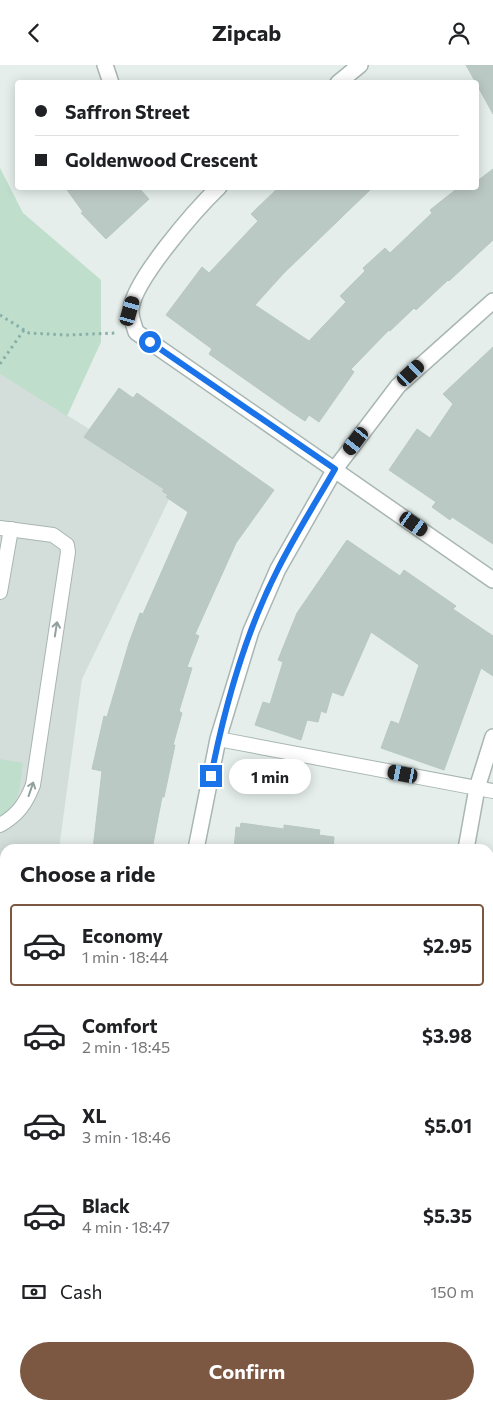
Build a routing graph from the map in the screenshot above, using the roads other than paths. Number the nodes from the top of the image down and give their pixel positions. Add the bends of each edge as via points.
1 (104, 65) edge
2 (360, 65) edge
3 (110, 80) edge
4 (342, 80) edge
5 (212, 190) edge
6 (493, 301) edge
7 (335, 469) junction
8 (6, 528) edge
9 (493, 580) edge
10 (0, 592) edge
11 (493, 737) edge
12 (218, 739) junction
13 (477, 788) junction
14 (493, 791) edge
15 (0, 825) edge
16 (197, 844) edge
17 (467, 844) edge

1 - 3 street
2 - 4 street
5 - 7 street via 136,290 130,311 136,332
6 - 7 street via 398,386
7 - 9 street
7 - 12 street via 278,569 250,631
8 - 10 lane
15 -> 8 lane via 13,818 33,785 68,552 67,545 53,535
11 - 13 street
12 - 13 lane
12 - 16 street
13 - 14 lane
13 - 17 street

